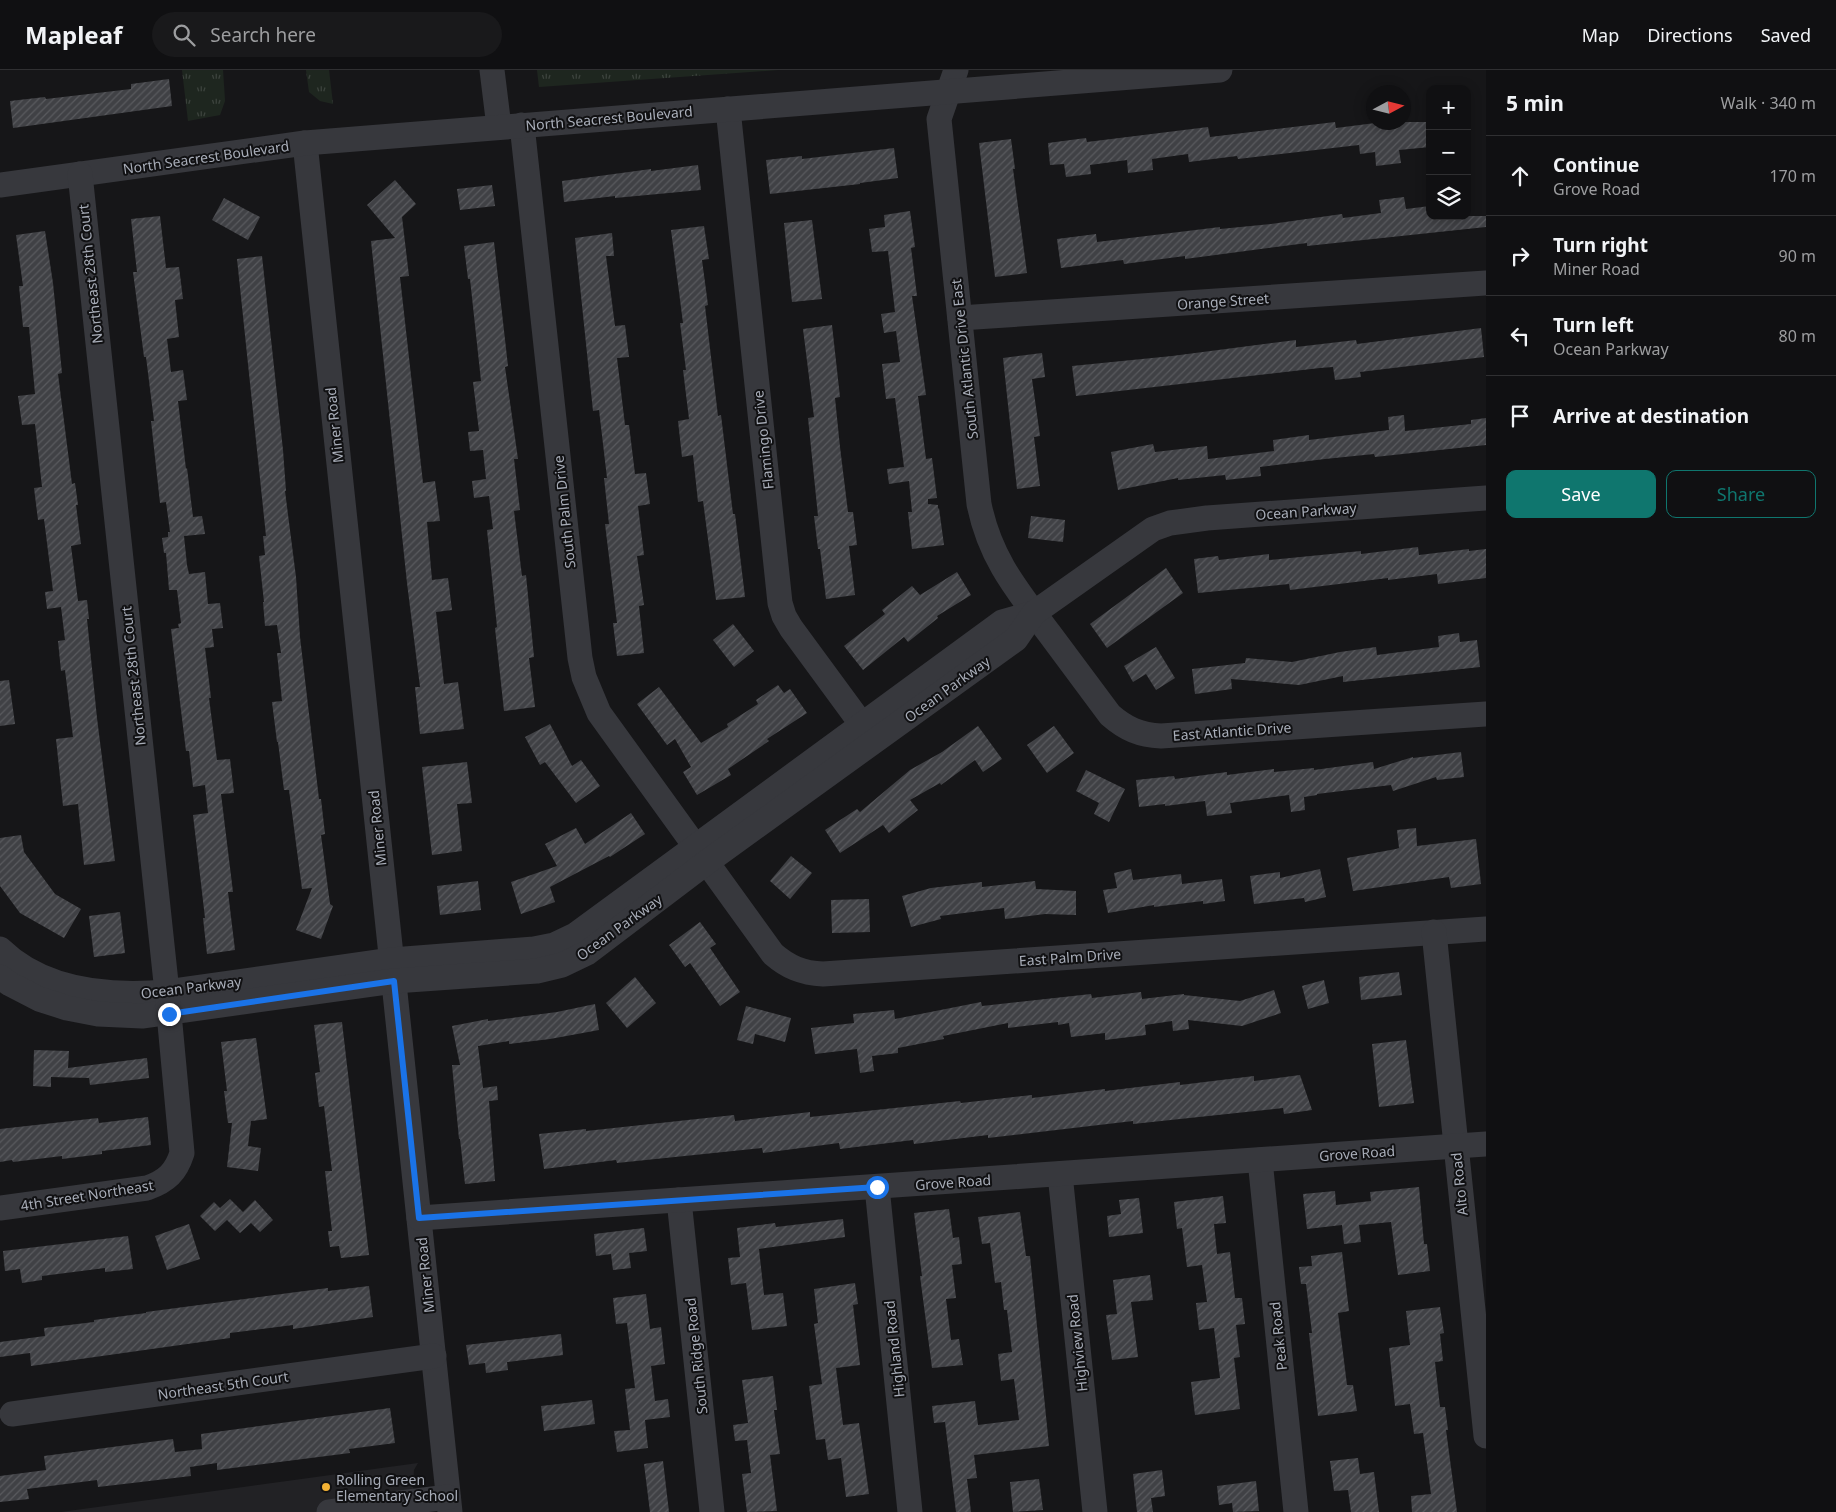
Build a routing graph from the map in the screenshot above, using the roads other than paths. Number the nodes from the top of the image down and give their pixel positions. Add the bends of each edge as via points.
1 (492, 70) edge
2 (1213, 70) edge
3 (952, 81) edge
4 (728, 109) junction
5 (510, 126) junction
6 (305, 143) junction
7 (80, 174) junction
8 (0, 185) edge
9 (1486, 283) edge
10 (960, 318) junction
11 (1486, 498) edge
12 (1034, 613) junction
13 (1486, 714) edge
14 (868, 733) junction
15 (701, 854) junction
16 (1486, 929) edge
17 (1434, 932) junction
18 (0, 949) edge
19 (393, 971) junction
20 (0, 977) edge
21 (168, 1003) junction
22 (1486, 1144) edge
23 (1455, 1147) junction
24 (1260, 1160) junction
25 (1060, 1174) junction
26 (171, 1176) joint
27 (877, 1187) junction
28 (679, 1200) junction
29 (0, 1208) edge
30 (419, 1218) junction
31 (434, 1356) junction
32 (12, 1414) dead end
33 (1486, 1436) edge
34 (449, 1504) edge
35 (378, 1509) edge
36 (329, 1512) edge
37 (712, 1512) edge
38 (910, 1512) edge
39 (1095, 1512) edge
40 (1296, 1512) edge

1 - 5 street, South Palm Drive
2 - 3 street, North Seacrest Boulevard
3 - 4 street, North Seacrest Boulevard
3 - 10 street, South Atlantic Drive East via 939,119
4 - 5 street, North Seacrest Boulevard
4 - 14 street, Flamingo Drive via 780,602 791,628
5 - 6 street, North Seacrest Boulevard
5 - 15 street, South Palm Drive via 584,677 599,713
6 - 7 street, North Seacrest Boulevard
6 - 19 street, Miner Road
7 - 8 street, North Seacrest Boulevard
7 - 21 street, Northeast 28th Court
9 - 10 street, Orange Street
10 - 12 street, South Atlantic Drive East via 983,522 996,556
11 - 12 street, Ocean Parkway via 1170,523 1136,540
12 - 13 street, East Atlantic Drive via 1110,715 1133,732 1161,736
12 - 14 street, Ocean Parkway via 1002,622
14 - 15 street, Ocean Parkway
15 - 17 street, East Palm Drive via 773,954 809,974
15 - 19 street, Ocean Parkway via 587,953 562,965 536,971
16 - 17 street, East Palm Drive
17 - 23 street, Alto Road
18 - 21 street, Ocean Parkway via 21,966 47,979 101,993
19 - 21 street, Ocean Parkway
19 - 30 street, Miner Road
20 - 21 street, Ocean Parkway via 39,999 107,1015 142,1016
21 - 26 street, Northeast 28th Court via 182,1153
22 - 23 street, Grove Road
23 - 24 street, Grove Road
23 - 33 street, Alto Road
24 - 25 street, Grove Road
24 - 40 street, Peak Road
25 - 27 street, Grove Road
25 - 39 street, Highview Road
26 - 29 street, 4th Street Northeast via 147,1188
27 - 28 street, Grove Road
27 - 38 street, Highland Road
28 - 30 street, Grove Road
28 - 37 street, South Ridge Road
30 - 31 street, Miner Road
31 - 32 street, Northeast 5th Court
31 - 34 street, Miner Road
34 - 35 street
35 - 36 street

